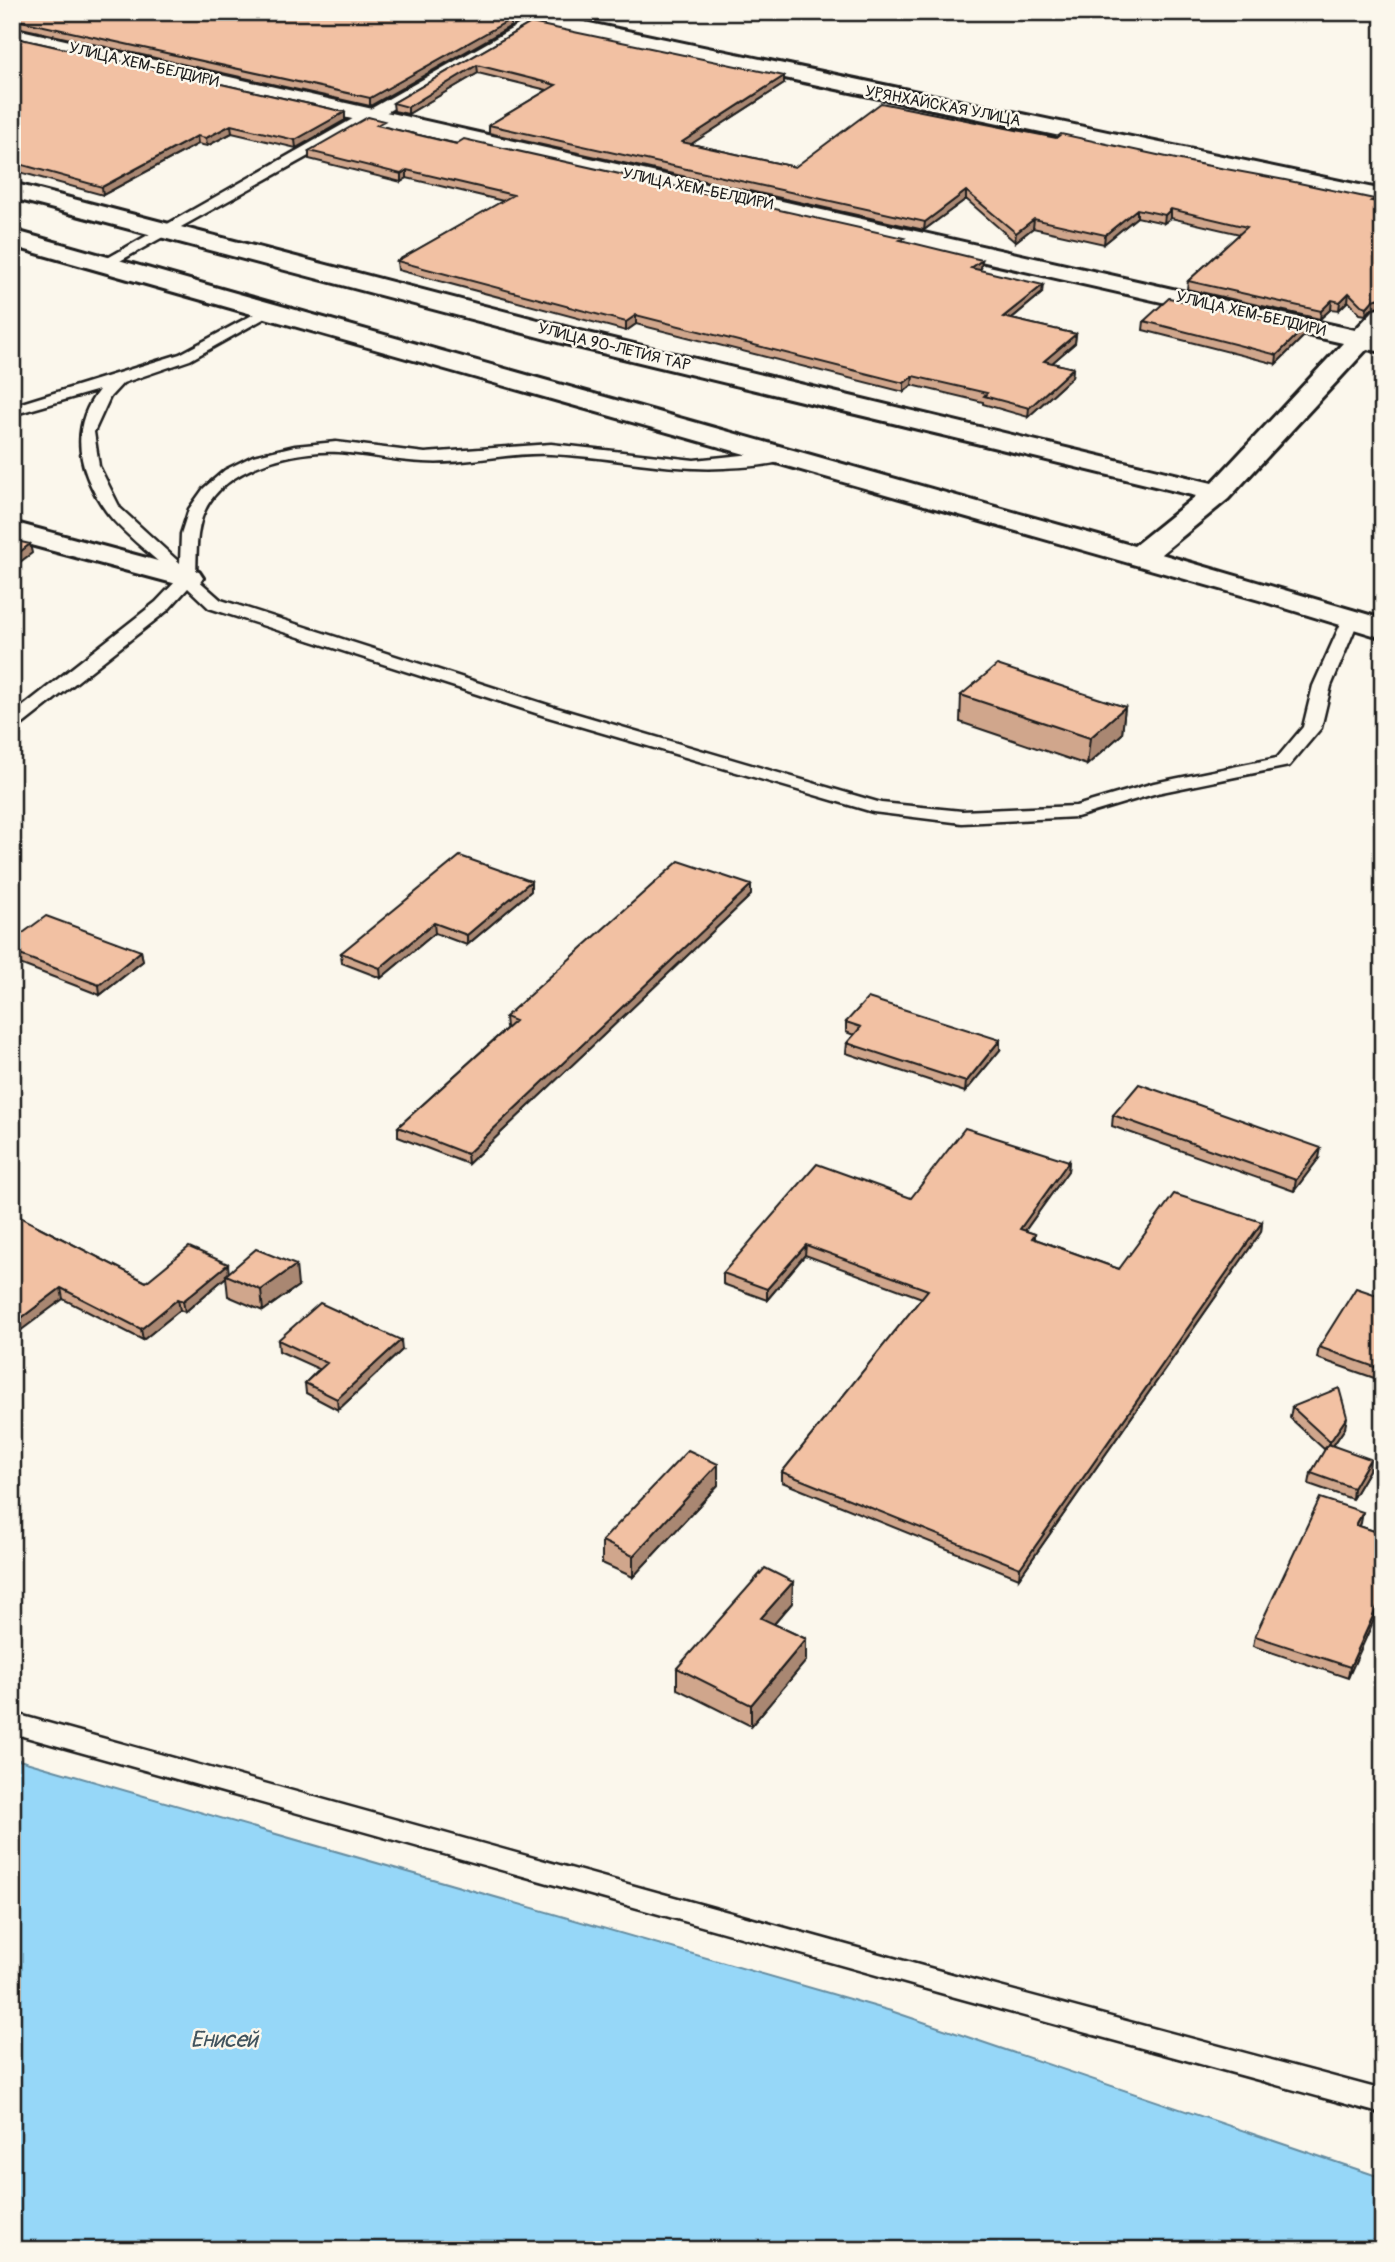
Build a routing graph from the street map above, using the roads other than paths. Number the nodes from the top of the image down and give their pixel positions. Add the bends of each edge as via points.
1 (504, 12) edge
2 (536, 19) junction
3 (12, 35) edge
4 (370, 116) junction
5 (12, 190) edge
6 (1383, 197) edge
7 (167, 228) junction
8 (12, 238) edge
9 (104, 264) junction
10 (269, 310) junction
11 (1383, 316) edge
12 (582, 340) junction
13 (1371, 341) edge
14 (476, 369) junction
15 (118, 380) junction
16 (12, 411) edge
17 (783, 456) junction
18 (1219, 493) junction
19 (12, 531) edge
20 (1139, 557) junction
21 (188, 578) junction
22 (1351, 619) junction
23 (1383, 629) edge
24 (12, 724) edge
25 (12, 1723) edge
26 (1383, 2102) edge

1 - 2 street, УРЯНХАЙСКАЯ УЛИЦА
2 - 4 lane
2 - 6 street, УРЯНХАЙСКАЯ УЛИЦА
3 - 4 street, УЛИЦА ХЕМ-БЕЛДИРИ
4 - 7 lane
4 - 13 street, УЛИЦА ХЕМ-БЕЛДИРИ
5 - 7 street, УЛИЦА 90-ЛЕТИЯ ТАР
7 - 9 lane
7 - 12 street, УЛИЦА 90-ЛЕТИЯ ТАР
8 - 9 street
9 - 10 street
10 - 14 street
10 - 15 lane via 185,357
11 - 13 street
12 - 14 street
12 - 18 street, УЛИЦА 90-ЛЕТИЯ ТАР
13 - 18 street
14 - 17 street
15 - 16 lane
15 - 21 lane via 103,395 86,432 91,466 113,509
17 - 20 street
17 - 21 lane via 694,466 551,449 425,458 336,447 295,451 258,459 231,473 211,491 197,509 189,534
18 - 20 street
19 - 21 street
20 - 22 street
21 - 22 lane via 215,604 551,712 878,808 962,817 1077,811 1154,788 1283,762 1312,728 1322,686
21 - 24 lane via 162,606
22 - 23 street
25 - 26 lane

